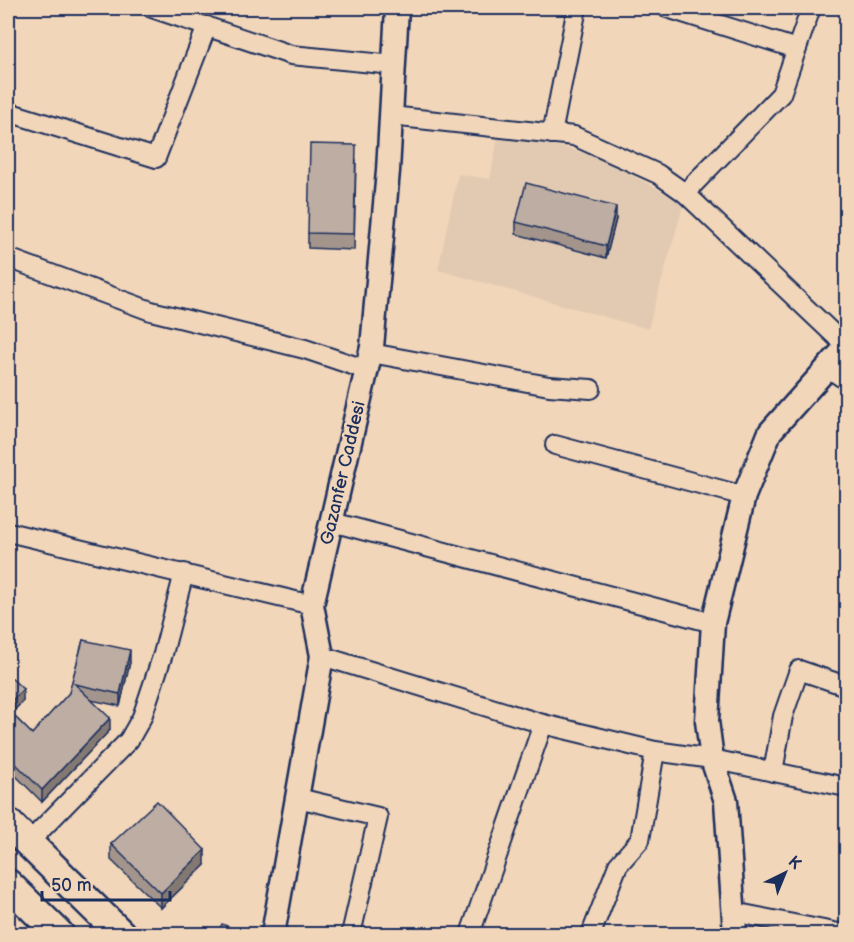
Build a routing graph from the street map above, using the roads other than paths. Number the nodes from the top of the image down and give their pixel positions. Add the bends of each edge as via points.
1 (152, 8) edge
2 (397, 8) edge
3 (577, 8) edge
4 (667, 8) edge
5 (811, 8) edge
6 (207, 26) junction
7 (796, 49) junction
8 (394, 65) junction
9 (8, 112) edge
10 (391, 116) junction
11 (552, 134) junction
12 (685, 192) junction
13 (8, 258) edge
14 (846, 347) edge
15 (369, 361) junction
16 (837, 374) edge
17 (591, 389) dead end
18 (555, 445) dead end
19 (744, 496) junction
20 (332, 522) junction
21 (8, 532) edge
22 (184, 573) junction
23 (312, 604) junction
24 (713, 623) junction
25 (322, 656) junction
26 (846, 686) edge
27 (543, 724) junction
28 (655, 751) junction
29 (712, 759) junction
30 (773, 772) junction
31 (846, 787) edge
32 (298, 798) junction
33 (8, 823) edge
34 (28, 843) junction
35 (8, 884) edge
36 (734, 912) junction
37 (59, 934) edge
38 (121, 934) edge
39 (273, 934) edge
40 (351, 934) edge
41 (470, 934) edge
42 (591, 934) edge
43 (735, 934) edge
44 (844, 934) edge

1 - 6 street
2 - 8 street, Gazanfer Caddesi
3 - 11 street
4 - 7 street
5 - 7 street
6 - 8 street via 291,55
6 - 9 street via 156,158
7 - 12 street via 781,94
8 - 10 street, Gazanfer Caddesi
10 - 11 street
10 - 15 street, Gazanfer Caddesi
11 - 12 street via 574,136 658,174
12 - 14 street
13 - 15 street via 151,311
14 - 16 street
15 - 17 street
15 - 20 street, Gazanfer Caddesi
16 - 19 street via 770,432
18 - 19 street
19 - 24 street
20 - 23 street, Gazanfer Caddesi
20 - 24 street
21 - 22 street
22 - 23 street
22 - 34 street via 163,654 142,717 129,740
23 - 25 street, Gazanfer Caddesi
24 - 29 street via 707,721
25 - 27 street
25 - 32 street, Gazanfer Caddesi
26 - 30 street via 799,669 783,716
27 - 28 street
27 - 41 street
28 - 29 street
28 - 42 street via 640,840 618,865
29 - 30 street
29 - 36 street via 726,801
30 - 31 street
32 - 39 street, Gazanfer Caddesi
32 - 40 street via 378,817
33 - 34 main road
34 - 38 main road
35 - 37 main road
36 - 43 street
36 - 44 street

